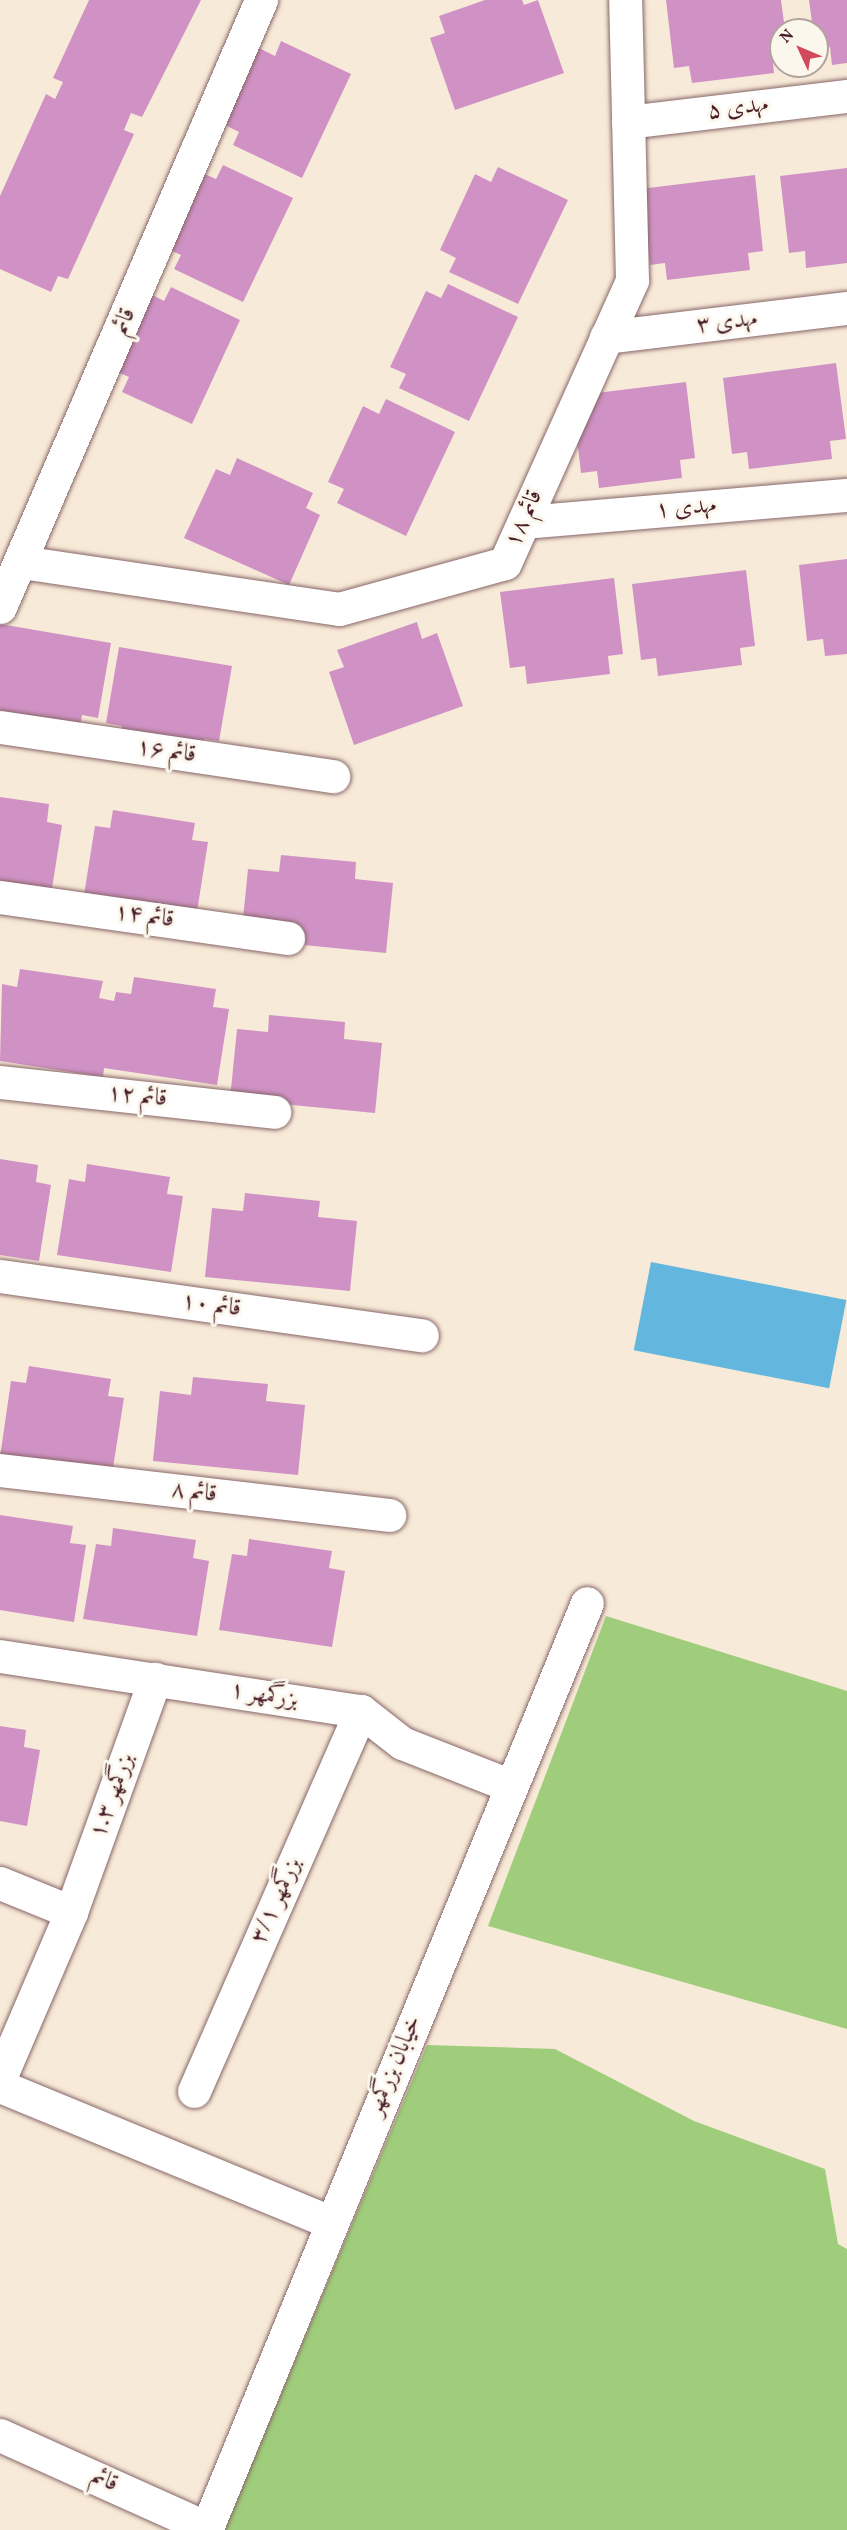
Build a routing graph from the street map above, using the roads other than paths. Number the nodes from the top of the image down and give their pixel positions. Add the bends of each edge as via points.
1 (261, 0) edge
2 (272, 0) edge
3 (626, 0) edge
4 (248, 37) junction
5 (847, 96) edge
6 (628, 122) junction
7 (847, 308) edge
8 (606, 337) junction
9 (847, 495) edge
10 (524, 522) junction
11 (21, 562) junction
12 (0, 607) edge
13 (0, 727) edge
14 (333, 776) dead end
15 (0, 897) edge
16 (288, 938) dead end
17 (0, 1082) edge
18 (274, 1112) dead end
19 (0, 1276) edge
20 (422, 1335) dead end
21 (0, 1470) edge
22 (389, 1515) dead end
23 (587, 1603) dead end
24 (0, 1656) edge
25 (155, 1679) junction
26 (361, 1711) junction
27 (512, 1786) junction
28 (0, 1883) edge
29 (71, 1912) junction
30 (0, 2078) edge
31 (0, 2086) edge
32 (194, 2091) dead end
33 (330, 2222) junction
34 (0, 2435) edge
35 (207, 2529) edge

1 - 4 street, قائم
2 - 4 street, قائم
3 - 6 street, قائم ۱۸
4 - 11 street, قائم
5 - 6 street, مهدی ۵
6 - 8 street, قائم ۱۸ via 632,280
7 - 8 street, مهدی ۳
8 - 10 street, قائم ۱۸
9 - 10 street, مهدی ۱
10 - 11 street, قائم ۱۸ via 505,563 339,609
11 - 12 street, قائم
13 - 14 street, قائم ۱۶
15 - 16 street, قائم ۱۴
17 - 18 street, قائم ۱۲
19 - 20 street, قائم ۱۰
21 - 22 street, قائم ۸
23 - 27 street, خیابان بزرگمهر
24 - 25 street, بزرگمهر ۱
25 - 26 street, بزرگمهر ۱
25 - 29 street, بزرگمهر ۱.۳
26 - 27 street, بزرگمهر ۱ via 402,1743
26 - 32 street, بزرگمهر ۳/۱
27 - 33 street, خیابان بزرگمهر
28 - 29 street
29 - 30 street, بزرگمهر ۱.۳
31 - 33 street
33 - 35 street, خیابان بزرگمهر
34 - 35 street, قائم

